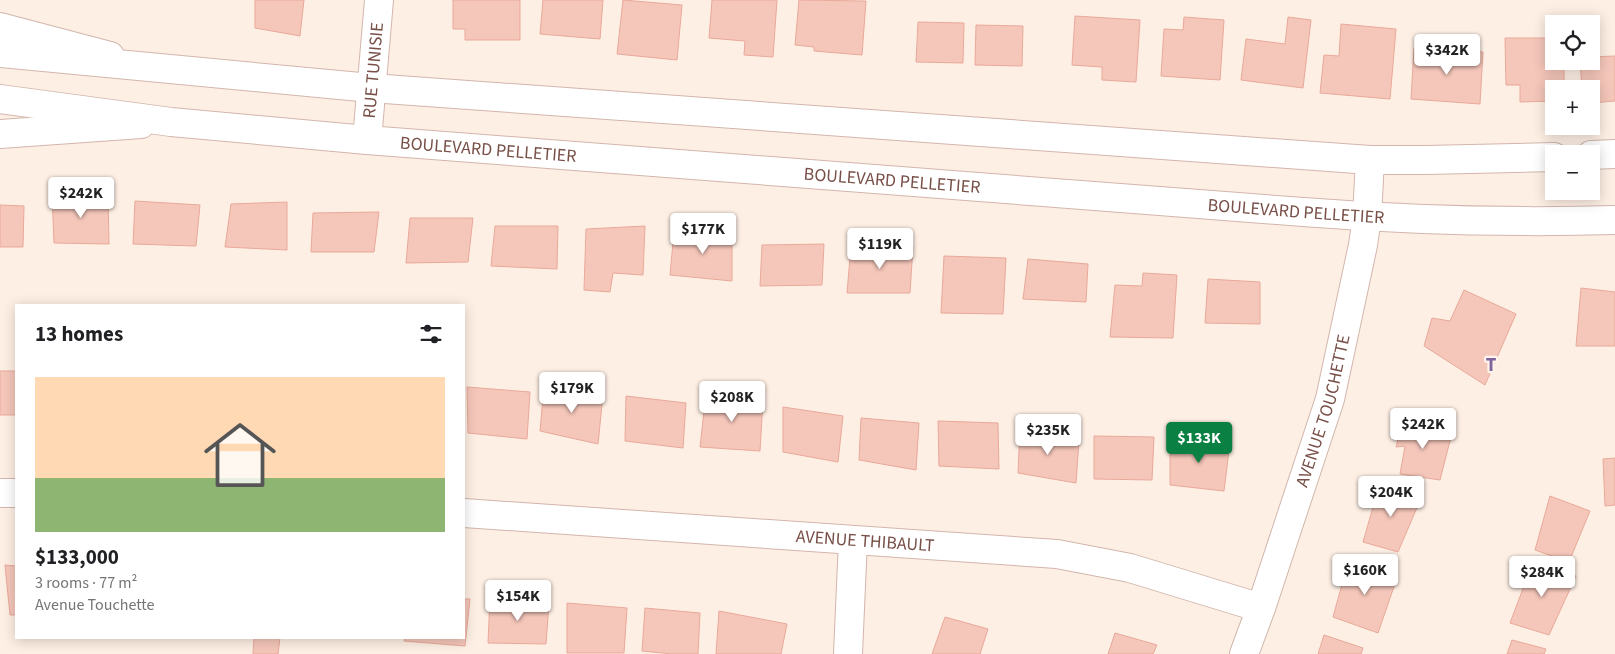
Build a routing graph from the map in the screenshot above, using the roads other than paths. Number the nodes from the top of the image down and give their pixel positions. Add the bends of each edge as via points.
1 (379, 0) edge
2 (0, 27) edge
3 (0, 53) edge
4 (155, 68) junction
5 (371, 88) junction
6 (0, 99) edge
7 (171, 122) junction
8 (0, 134) edge
9 (366, 140) junction
10 (1615, 154) edge
11 (1600, 155) edge
12 (1545, 157) edge
13 (1370, 160) junction
14 (1367, 217) junction
15 (1615, 220) edge
16 (15, 493) edge
17 (0, 494) edge
18 (465, 513) edge
19 (853, 540) junction
20 (1261, 608) junction
21 (848, 654) edge
22 (1244, 654) edge

1 - 5 street, RUE TUNISIE
2 - 4 street
3 - 4 street
4 - 5 street
5 - 9 street, RUE TUNISIE
5 - 13 street
6 - 7 street, BOULEVARD PELLETIER
7 - 8 street, BOULEVARD PELLETIER
7 - 9 street, BOULEVARD PELLETIER
9 - 14 street, BOULEVARD PELLETIER
10 - 11 street
12 - 13 street
13 - 14 street, AVENUE TOUCHETTE
14 - 15 street, BOULEVARD PELLETIER via 1544,222
14 - 20 street, AVENUE TOUCHETTE via 1330,399
16 - 17 street
18 - 19 street, AVENUE THIBAULT
19 - 20 street, AVENUE THIBAULT via 1058,554 1130,568
19 - 21 street
20 - 22 street, AVENUE TOUCHETTE

